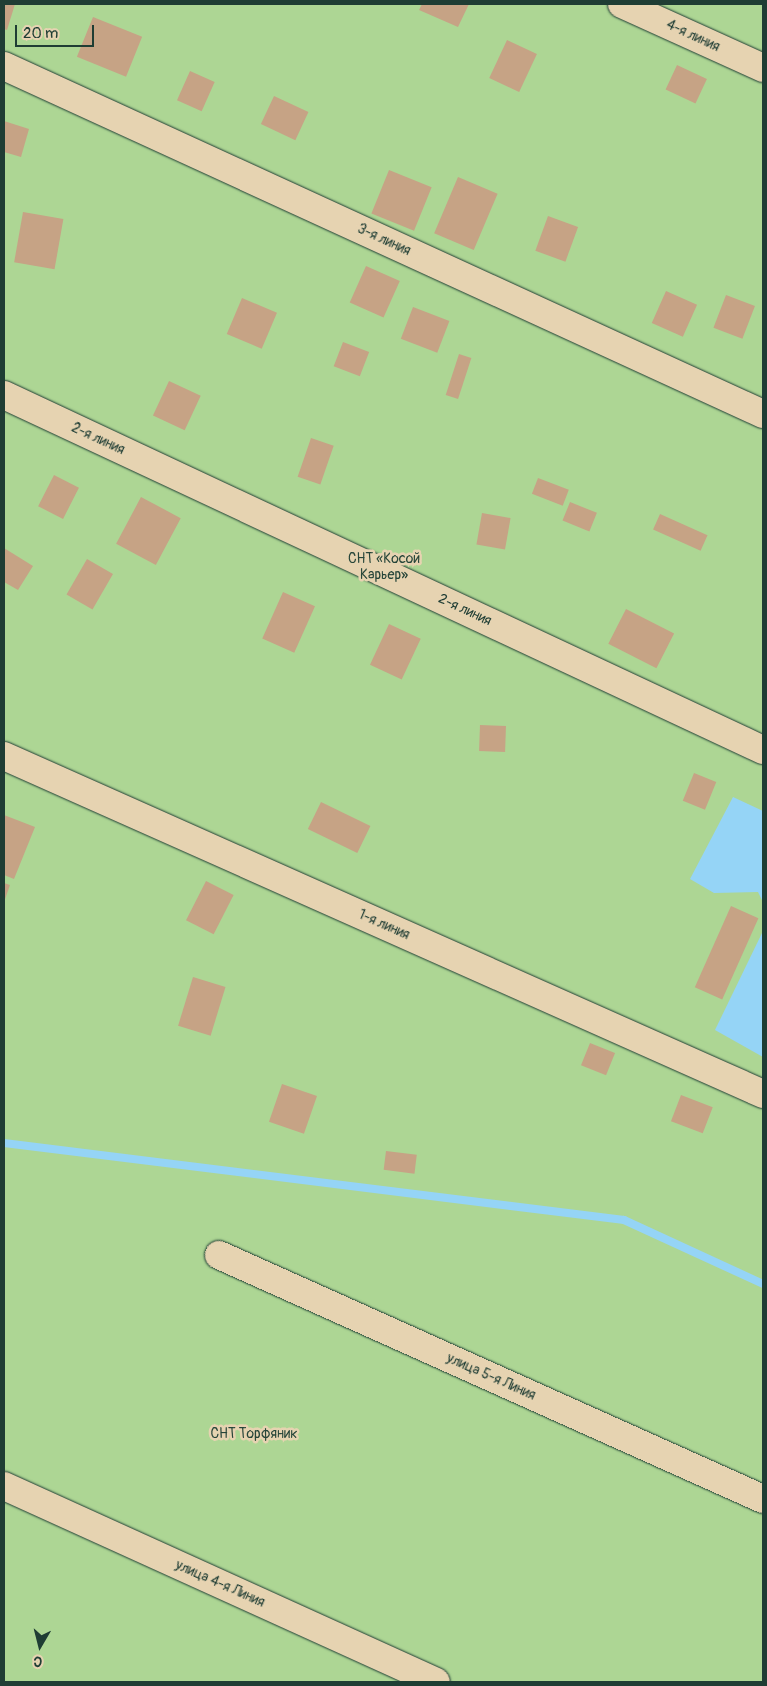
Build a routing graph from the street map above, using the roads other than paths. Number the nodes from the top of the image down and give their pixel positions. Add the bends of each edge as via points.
1 (622, 4) edge
2 (4, 66) edge
3 (763, 68) edge
4 (4, 395) edge
5 (763, 414) edge
6 (763, 750) edge
7 (4, 756) edge
8 (763, 1094) edge
9 (219, 1255) dead end
10 (4, 1486) edge
11 (763, 1499) edge
12 (436, 1682) edge

1 - 3 street, 4-я линия
2 - 5 street, 3-я линия
4 - 6 street, 2-я линия
7 - 8 street, 1-я линия
9 - 11 street, улица 5-я Линия
10 - 12 street, улица 4-я Линия

